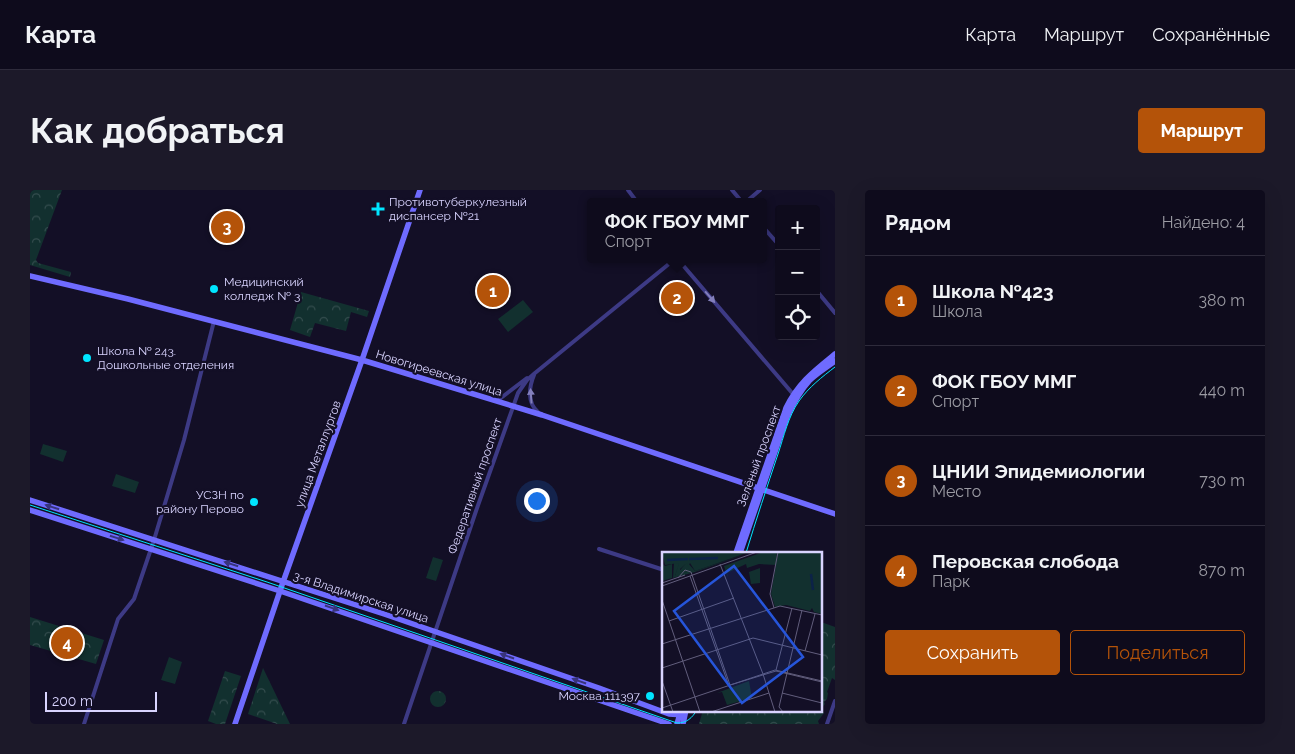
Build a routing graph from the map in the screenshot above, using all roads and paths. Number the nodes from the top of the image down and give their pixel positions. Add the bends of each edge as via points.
1 (420, 190) edge
2 (760, 190) edge
3 (749, 198) edge
4 (670, 263) edge
5 (681, 263) edge
6 (30, 276) edge
7 (820, 295) edge
8 (835, 313) edge
9 (214, 321) junction
10 (835, 354) edge
11 (362, 360) junction
12 (835, 361) edge
13 (535, 373) junction
14 (793, 394) junction
15 (497, 401) junction
16 (513, 406) junction
17 (542, 415) junction
18 (760, 489) junction
19 (30, 500) edge
20 (30, 510) edge
21 (835, 514) edge
22 (154, 540) junction
23 (151, 549) junction
24 (600, 549) dead end
25 (736, 552) edge
26 (740, 552) edge
27 (662, 569) edge
28 (283, 582) junction
29 (280, 591) junction
30 (435, 632) junction
31 (432, 642) junction
32 (835, 701) edge
33 (662, 711) edge
34 (664, 712) edge
35 (683, 713) edge
36 (84, 724) edge
37 (235, 724) edge
38 (404, 724) edge
39 (669, 724) edge
40 (677, 724) edge
41 (683, 724) edge
42 (827, 724) edge

1 - 11 street, улица Металлургов
2 - 3 street
4 - 13 street, Федеративный проспект
5 -> 14 street
6 - 9 street, Новогиреевская улица
7 - 8 street
9 - 11 street, Новогиреевская улица
9 - 22 street via 184,440
10 - 14 street, Зелёный проспект via 807,377
11 - 15 street, Новогиреевская улица
11 - 28 street, улица Металлургов
12 - 18 street, Зелёный проспект via 811,379 794,402
13 - 15 street
13 - 16 street, Федеративный проспект via 518,393
17 -> 13 street via 532,406 530,399
14 - 18 street, Зелёный проспект via 781,419
15 - 16 street, Новогиреевская улица
16 - 17 street, Новогиреевская улица
16 - 30 street, Федеративный проспект
17 - 18 street, Новогиреевская улица
18 - 21 street, Новогиреевская улица
18 - 25 street, Зелёный проспект
18 - 26 street, Зелёный проспект
22 -> 19 street, 3-я Владимирская улица
20 -> 23 street, 3-я Владимирская улица
22 - 23 street
28 -> 22 street, 3-я Владимирская улица
23 - 29 street, 3-я Владимирская улица
23 - 36 street via 134,599 118,619
24 - 27 street
28 - 29 street, улица Металлургов
28 - 30 street, 3-я Владимирская улица
29 -> 31 street, 3-я Владимирская улица
29 - 37 street, улица Металлургов
30 - 31 street, Федеративный проспект
33 -> 30 street, 3-я Владимирская улица
31 - 38 street, Федеративный проспект
31 - 39 street, 3-я Владимирская улица
32 - 42 street
35 -> 34 street, 3-я Владимирская улица
35 - 40 street
35 - 41 street

